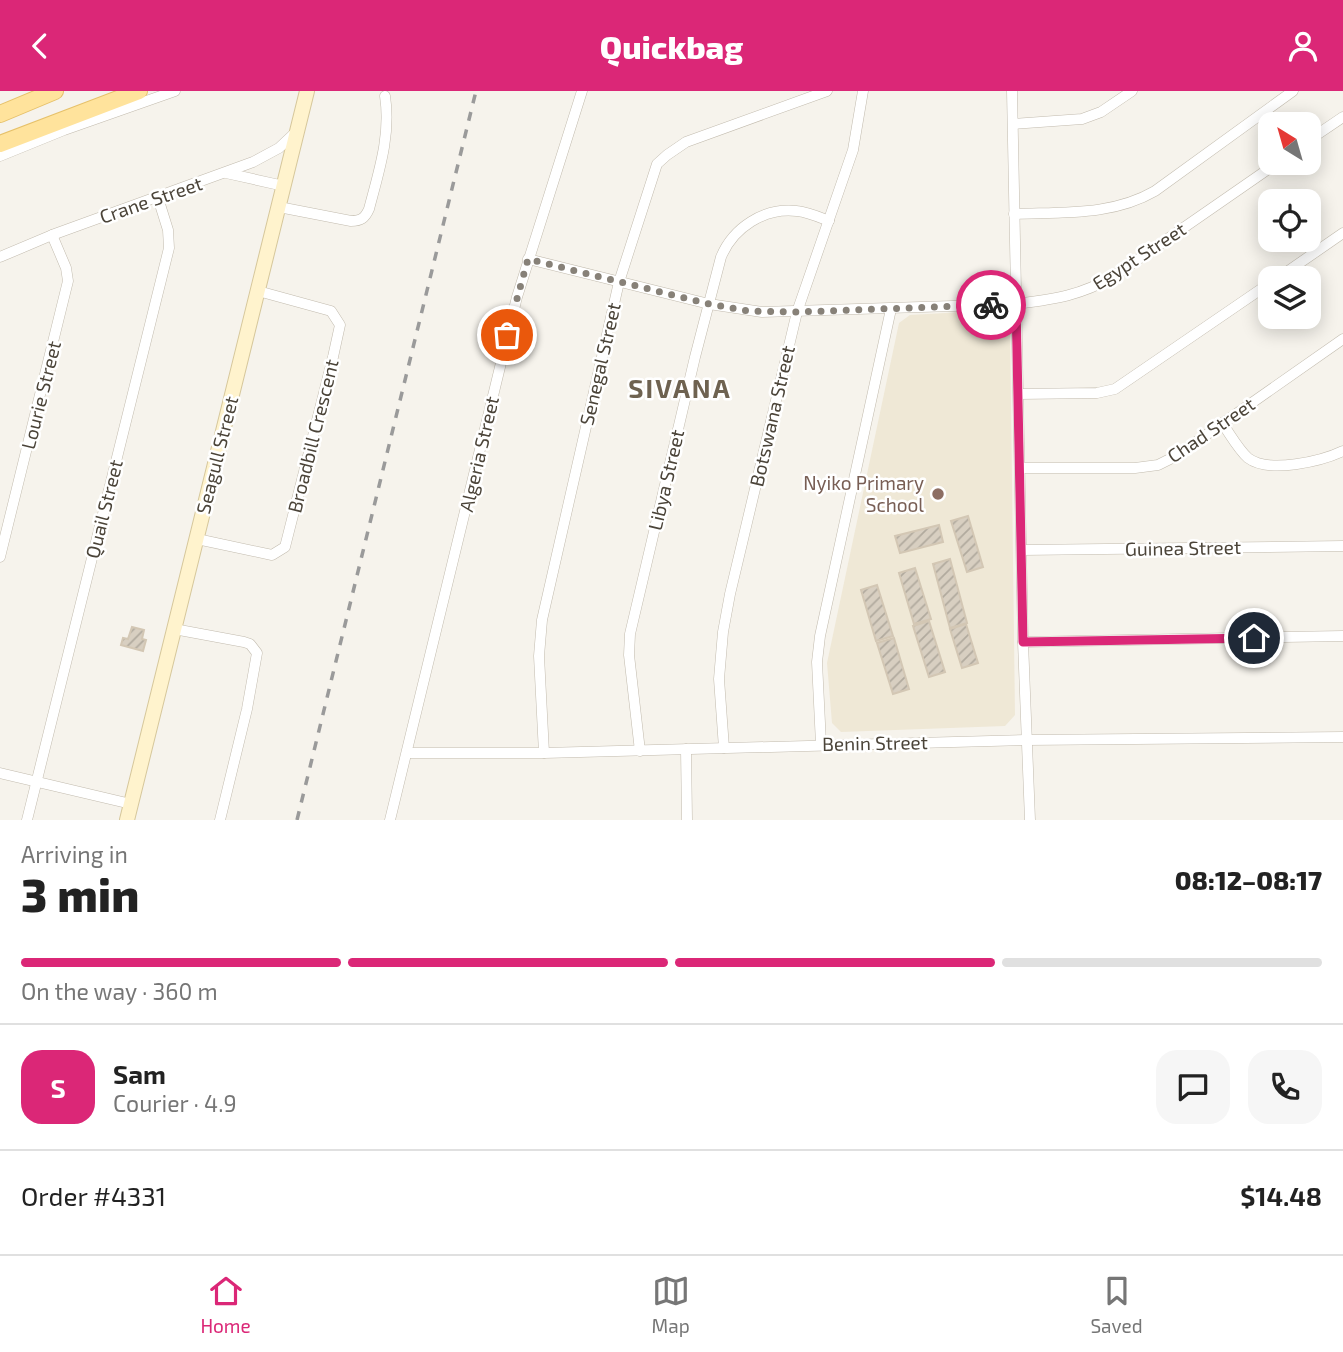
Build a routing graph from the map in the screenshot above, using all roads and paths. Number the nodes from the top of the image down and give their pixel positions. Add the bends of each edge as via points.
1 (55, 91) edge
2 (139, 91) edge
3 (175, 91) edge
4 (307, 91) edge
5 (582, 91) edge
6 (827, 91) edge
7 (863, 91) edge
8 (1012, 91) edge
9 (1132, 91) edge
10 (1293, 91) edge
11 (385, 96) dead end
12 (0, 114) edge
13 (1343, 117) edge
14 (1013, 124) junction
15 (296, 133) junction
16 (1321, 133) edge
17 (0, 144) edge
18 (0, 156) edge
19 (226, 173) junction
20 (1259, 175) edge
21 (284, 186) junction
22 (158, 198) junction
23 (279, 207) junction
24 (1014, 214) junction
25 (829, 221) junction
26 (1343, 233) edge
27 (52, 235) junction
28 (0, 257) edge
29 (528, 259) junction
30 (1295, 266) edge
31 (619, 282) junction
32 (258, 291) junction
33 (1258, 291) edge
34 (709, 304) junction
35 (1016, 304) junction
36 (891, 309) junction
37 (797, 312) junction
38 (1343, 339) edge
39 (1019, 394) junction
40 (1222, 423) junction
41 (1343, 451) edge
42 (1020, 468) junction
43 (197, 539) junction
44 (1343, 546) edge
45 (1022, 550) junction
46 (0, 557) edge
47 (174, 629) junction
48 (1343, 636) edge
49 (1023, 642) junction
50 (1343, 737) edge
51 (1027, 740) junction
52 (821, 744) junction
53 (724, 748) junction
54 (686, 749) junction
55 (640, 751) junction
56 (407, 753) junction
57 (544, 753) junction
58 (0, 773) edge
59 (36, 782) junction
60 (131, 804) junction
61 (27, 820) edge
62 (127, 820) edge
63 (220, 820) edge
64 (390, 820) edge
65 (687, 820) edge
66 (1030, 820) edge

1 - 12 main road
2 - 17 main road
3 - 18 street
4 - 15 street, Seagull Street
5 - 29 street, Algeria Street
6 - 31 street, Senegal Street via 686,142 657,164
7 - 25 street, Botswana Street via 853,150
8 - 14 street
9 - 14 street via 1082,119
10 - 24 street via 1136,202 1116,209
11 - 23 street via 385,142 363,218 351,221
13 - 16 street
14 - 24 street
15 - 19 street, Crane Street via 269,154
15 - 21 street, Seagull Street
19 - 21 street
19 - 22 street, Crane Street
20 - 35 street, Egypt Street via 1100,284 1074,295
21 - 23 street, Seagull Street
22 - 27 street, Crane Street
22 - 59 street, Quail Street via 169,248
23 - 32 street, Seagull Street
24 - 35 street
25 - 34 street, Libya Street via 807,212 786,211 744,225 726,245
25 - 37 street, Botswana Street
26 - 30 street
27 - 28 street, Crane Street
27 - 46 street, Lourie Street via 68,281
29 - 31 street, Egypt Street
29 - 56 street, Algeria Street
31 - 34 street, Egypt Street
31 - 57 street, Senegal Street via 542,620 539,656
32 - 43 street, Seagull Street
32 - 43 street, Broadbill Crescent via 331,311 340,325 297,503 287,542 277,554
33 - 39 street via 1115,389
34 - 37 street, Egypt Street
34 - 55 street, Libya Street via 630,634 628,655
35 - 36 street, Egypt Street
35 - 39 street
36 - 37 street, Egypt Street
36 - 52 street via 818,649
37 - 53 street, Botswana Street via 723,632 719,679
38 - 40 street, Chad Street
39 - 42 street
40 - 41 street via 1255,462 1300,463
40 - 42 street, Chad Street via 1176,456 1147,467
42 - 45 street
43 - 47 street, Seagull Street
44 - 45 street, Guinea Street
45 - 49 street
47 - 60 street, Seagull Street
47 - 63 street via 244,642 257,653
48 - 49 street
49 - 51 street
50 - 51 street, Benin Street
51 - 52 street, Benin Street
51 - 66 street
52 - 53 street, Benin Street
53 - 54 street, Benin Street
54 - 55 street, Benin Street
54 - 65 street
55 - 57 street, Benin Street
56 - 57 street, Benin Street
56 - 64 street, Algeria Street
58 - 59 street
59 - 60 street
59 - 61 street, Quail Street
60 - 62 street, Seagull Street

